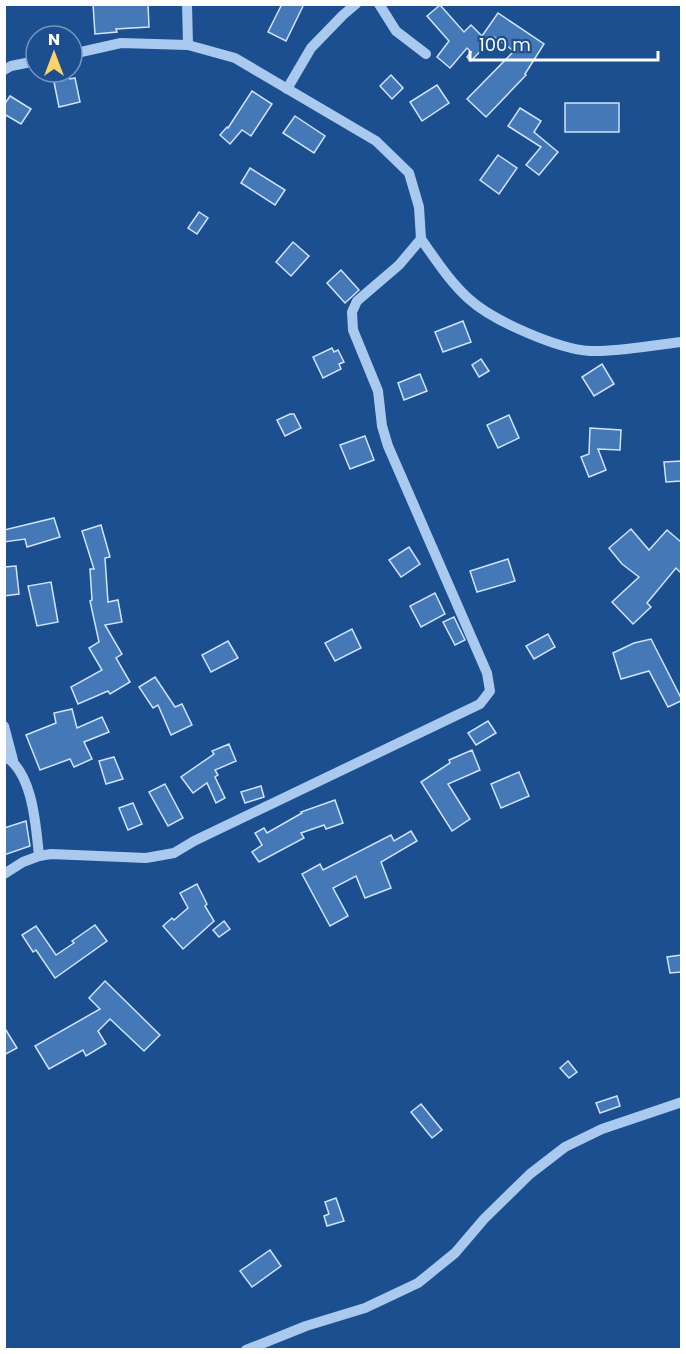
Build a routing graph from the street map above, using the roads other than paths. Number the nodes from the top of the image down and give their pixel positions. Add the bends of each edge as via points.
1 (187, 4) edge
2 (356, 4) edge
3 (379, 4) edge
4 (188, 45) junction
5 (84, 51) edge
6 (426, 54) dead end
7 (24, 63) edge
8 (4, 70) edge
9 (287, 89) junction
10 (421, 238) junction
11 (681, 342) edge
12 (4, 726) edge
13 (9, 758) edge
14 (39, 856) junction
15 (4, 874) edge
16 (681, 1102) edge
17 (246, 1350) edge

1 - 4 street
2 - 9 street via 311,48
3 - 6 street via 396,31
4 - 5 street via 121,43
4 - 9 street via 235,58
7 - 8 street
9 - 10 street via 376,141 408,173 419,207
10 - 11 street via 472,302 500,319 566,347 590,351
10 - 14 street via 399,265 357,301 352,312 353,330 378,391 388,446 487,673 490,691 480,704 174,853 146,858
12 - 13 street
13 - 14 street via 24,777
14 - 15 street
16 - 17 street via 565,1147 530,1174 455,1253 418,1283 365,1308

